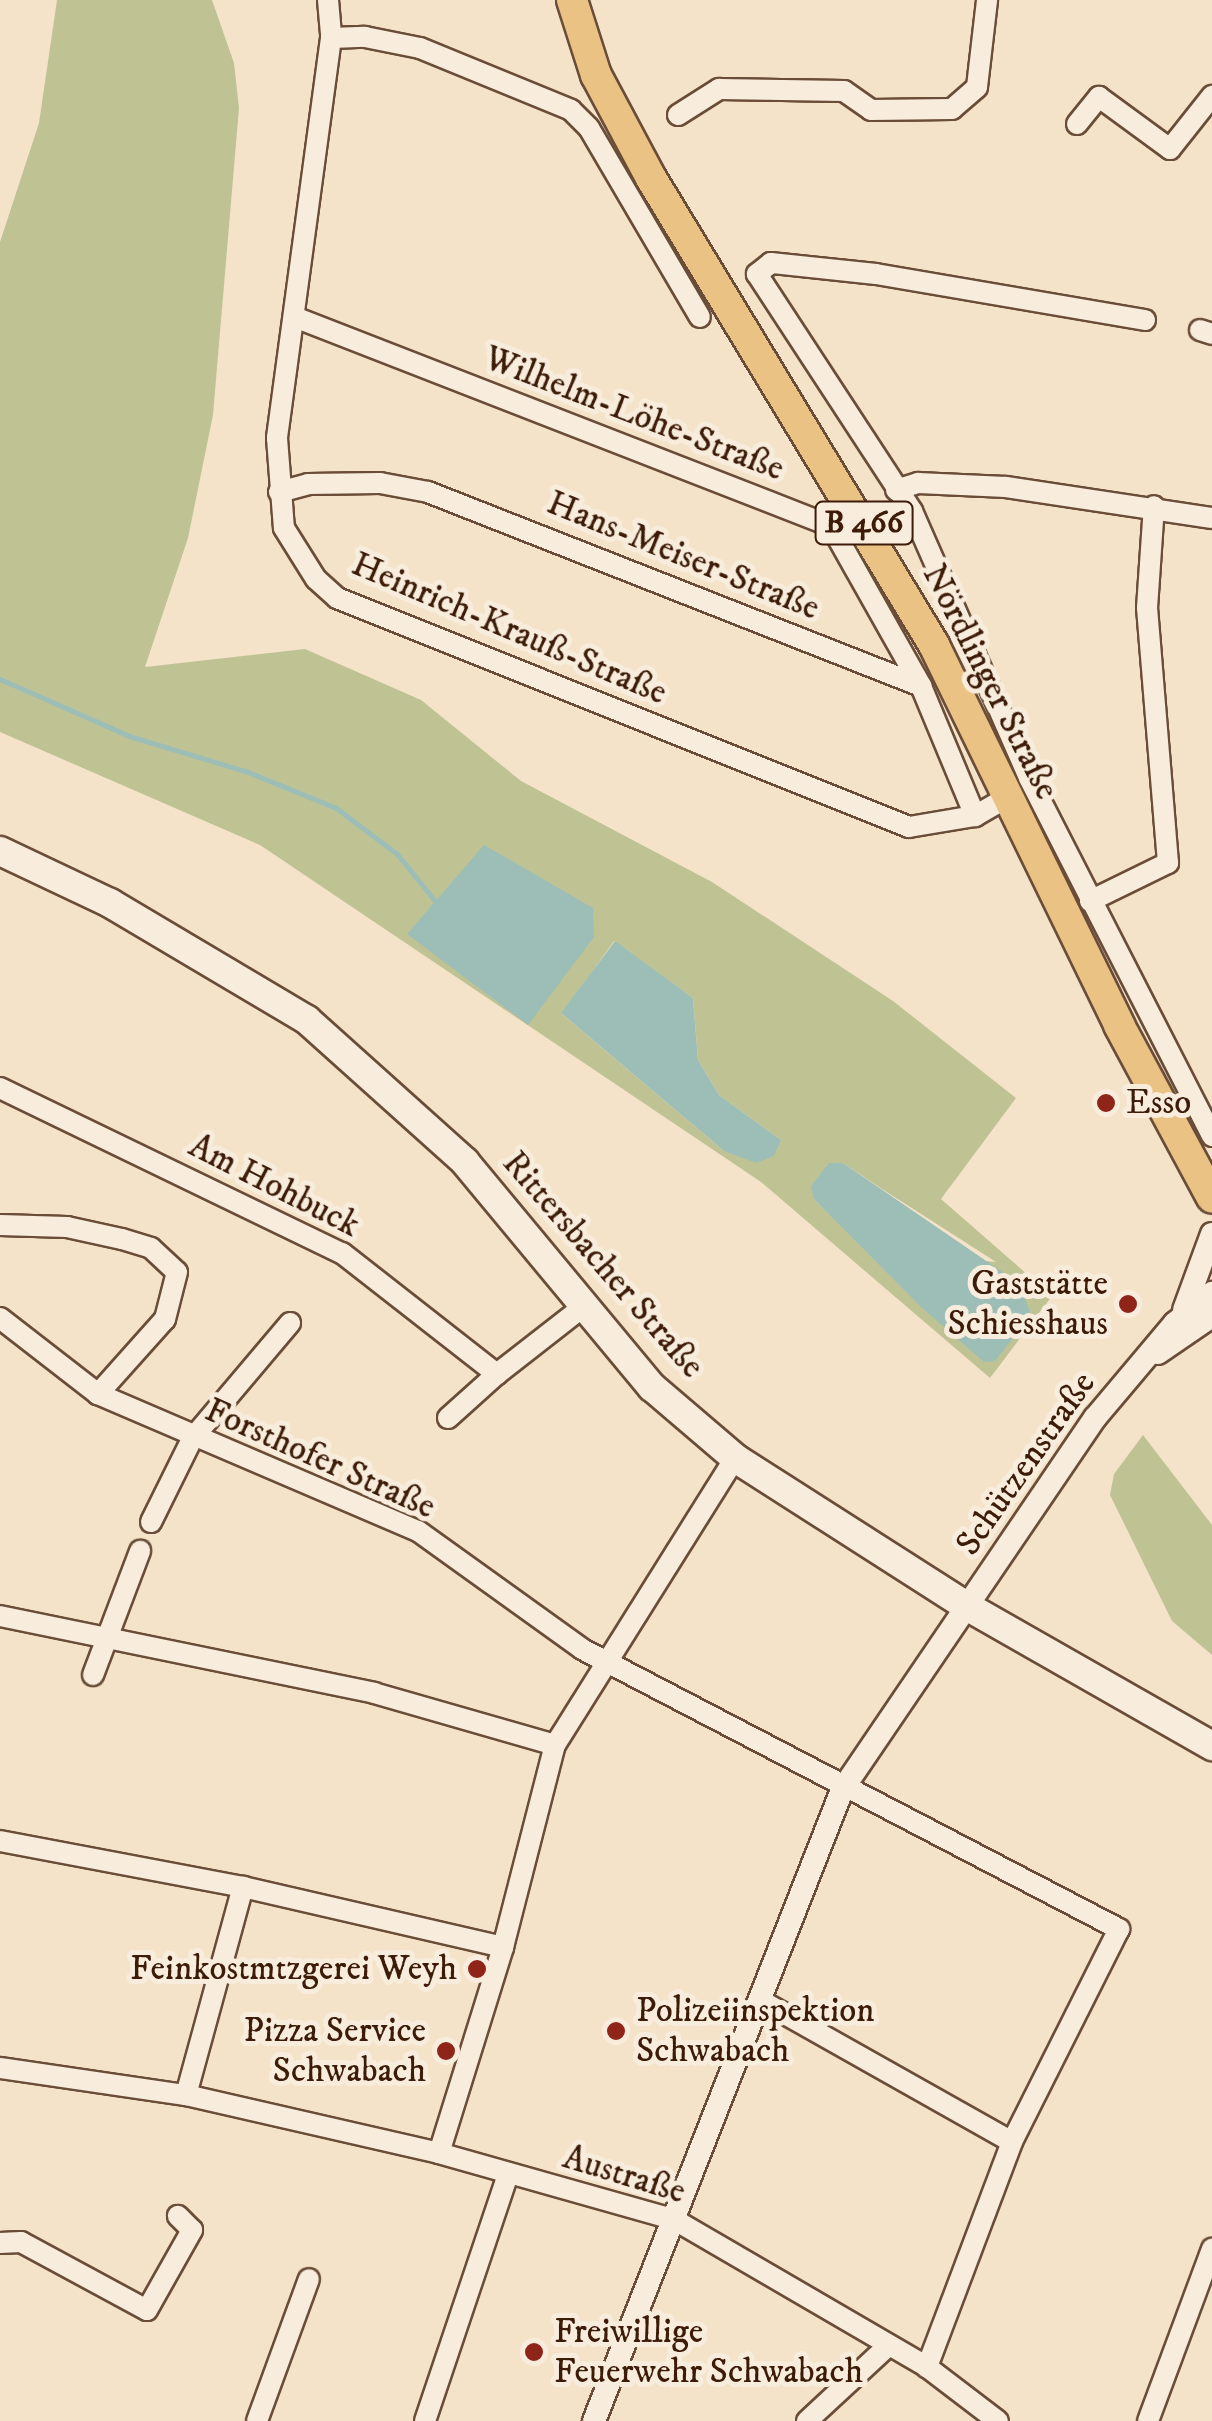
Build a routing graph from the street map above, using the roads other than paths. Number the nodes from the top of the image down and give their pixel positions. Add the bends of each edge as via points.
1 (328, 0) edge
2 (572, 0) edge
3 (988, 0) edge
4 (331, 38) junction
5 (1212, 96) edge
6 (678, 115) dead end
7 (1077, 124) dead end
8 (700, 317) dead end
9 (297, 318) junction
10 (1145, 320) dead end
11 (896, 490) junction
12 (279, 492) junction
13 (1154, 506) junction
14 (1212, 518) edge
15 (921, 686) junction
16 (1008, 797) junction
17 (976, 816) junction
18 (0, 851) edge
19 (1090, 901) junction
20 (0, 1088) edge
21 (1212, 1136) edge
22 (1212, 1198) edge
23 (0, 1224) edge
24 (1212, 1234) edge
25 (1212, 1293) edge
26 (584, 1306) junction
27 (1212, 1316) edge
28 (0, 1318) edge
29 (1175, 1322) junction
30 (290, 1324) dead end
31 (1143, 1363) junction
32 (497, 1374) junction
33 (98, 1394) junction
34 (448, 1418) dead end
35 (192, 1439) junction
36 (734, 1458) junction
37 (151, 1522) dead end
38 (140, 1551) dead end
39 (970, 1608) junction
40 (0, 1616) edge
41 (105, 1640) junction
42 (609, 1662) junction
43 (93, 1675) dead end
44 (555, 1745) junction
45 (1212, 1746) edge
46 (842, 1790) junction
47 (0, 1841) edge
48 (243, 1887) junction
49 (503, 1948) junction
50 (760, 2000) junction
51 (0, 2068) edge
52 (186, 2095) junction
53 (1012, 2142) junction
54 (439, 2153) junction
55 (508, 2174) junction
56 (178, 2216) dead end
57 (673, 2220) junction
58 (0, 2243) edge
59 (1212, 2249) edge
60 (309, 2279) dead end
61 (887, 2347) junction
62 (927, 2367) junction
63 (257, 2421) edge
64 (425, 2421) edge
65 (594, 2421) edge
66 (808, 2421) edge
67 (998, 2421) edge
68 (1148, 2421) edge

1 - 4 street, Heinrich-Krauß-Straße
2 - 16 main road, Nördlinger Straße / B 466 via 596,76 651,178 867,528
3 - 6 street via 977,86 952,109 871,110 844,91 719,89
4 - 8 street via 365,36 420,48 570,110 589,128
4 - 9 street, Heinrich-Krauß-Straße
5 - 7 street via 1170,149 1099,97
9 - 12 street, Heinrich-Krauß-Straße via 277,438
9 - 15 street, Wilhelm-Löhe-Straße via 831,526
10 - 11 street, Nördlinger Straße via 772,263 756,274
11 - 13 street via 918,483 1006,487
11 - 19 street, Nördlinger Straße via 912,511
12 - 15 street, Hans-Meiser-Straße via 308,484 380,483 428,492
12 - 17 street, Heinrich-Krauß-Straße via 284,528 337,598 910,827
13 - 14 street
13 - 19 street via 1147,608 1168,864
15 - 17 street
16 - 17 street, Heinrich-Krauß-Straße
16 - 22 main road, Nördlinger Straße / B 466
18 - 26 main road, Rittersbacher Straße via 110,903 307,1020 465,1162
19 - 21 street, Nördlinger Straße
20 - 32 street, Am Hohbuck via 342,1253
23 - 33 street via 67,1227 122,1239 150,1248 177,1272 165,1319
24 - 29 street, Schützenstraße via 1204,1270
25 - 29 street, Schützenstraße
26 - 32 street
26 - 36 main road, Rittersbacher Straße via 652,1387
27 - 31 street, Schützenstraße
28 - 33 street, Forsthofer Straße
29 - 31 street, Schützenstraße
30 - 35 street
31 - 39 street, Schützenstraße via 1095,1418
32 - 34 street
33 - 35 street, Forsthofer Straße
35 - 37 street
35 - 42 street, Forsthofer Straße via 418,1531 540,1622
36 - 39 main road, Rittersbacher Straße
36 - 42 street
38 - 41 street
39 - 45 main road, Rittersbacher Straße
39 - 46 street, Schützenstraße
40 - 41 street
41 - 43 street
41 - 44 street via 374,1693
42 - 44 street
42 - 46 street, Forsthofer Straße
44 - 49 street
46 - 50 street, Schützenstraße
46 - 53 street, Forsthofer Straße via 1119,1929
47 - 48 street
48 - 49 street
48 - 52 street
49 - 54 street
50 - 53 street
50 - 57 street, Schützenstraße
51 - 52 street, Austraße
52 - 54 street, Austraße
53 - 62 street
54 - 55 street, Austraße
55 - 57 street, Austraße
55 - 64 street
56 - 58 street via 192,2230 147,2310 20,2242
57 - 61 street, Austraße
57 - 65 street, Schützenstraße
59 - 68 street
60 - 63 street
61 - 62 street, Austraße
61 - 66 street
62 - 67 street, Austraße

